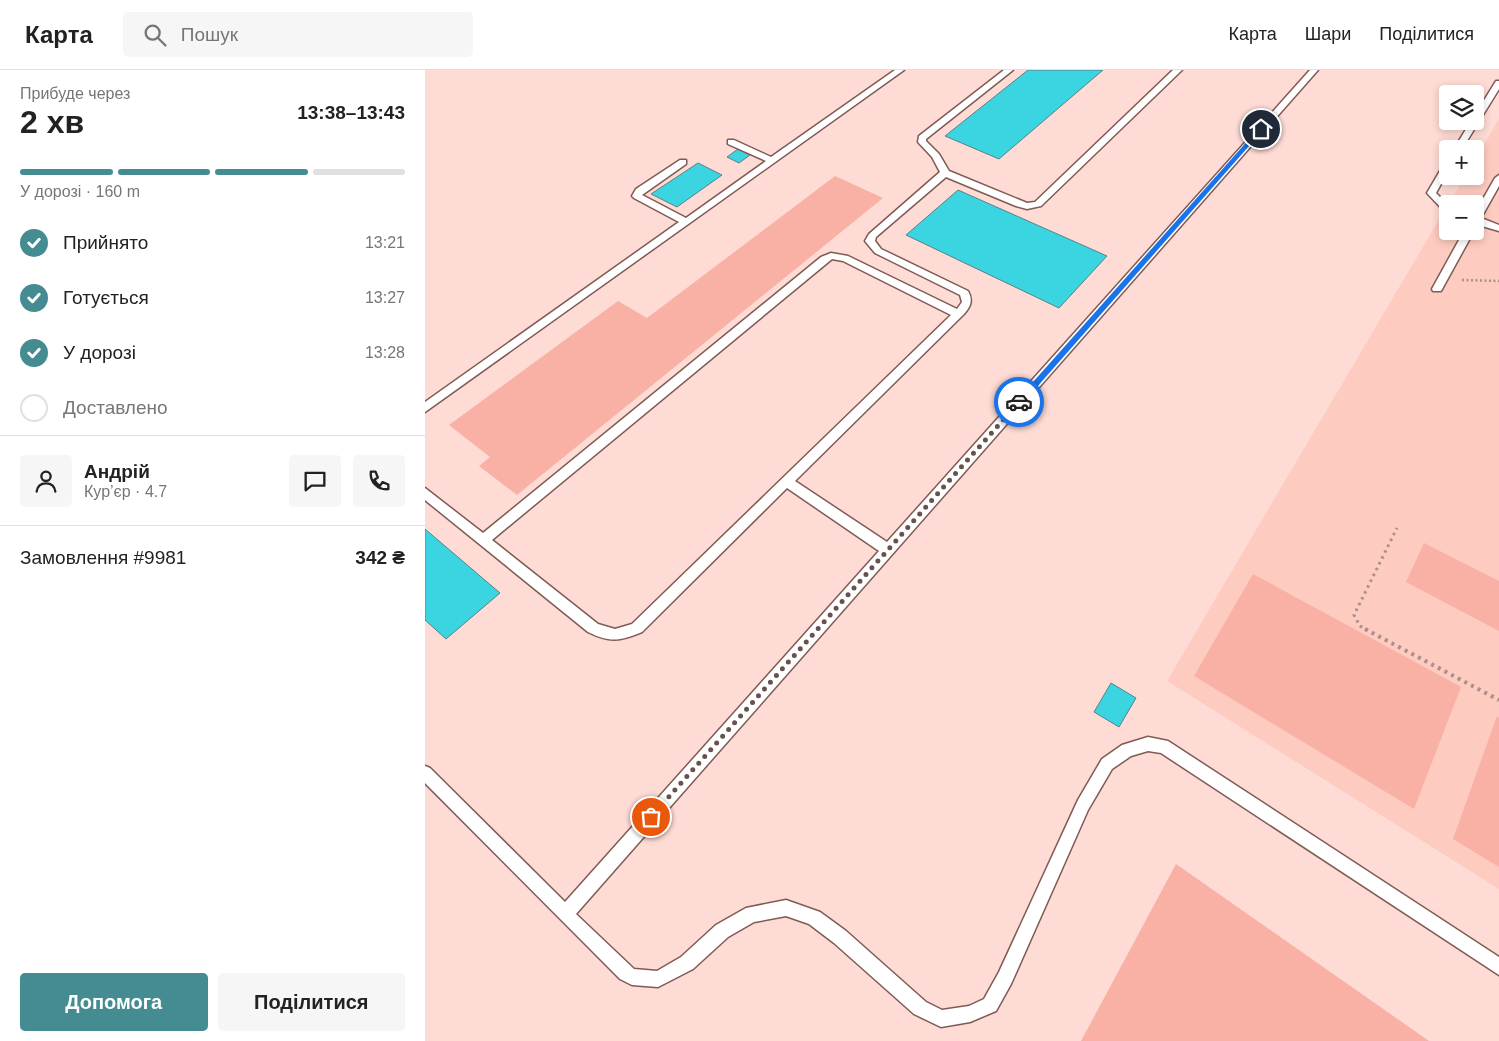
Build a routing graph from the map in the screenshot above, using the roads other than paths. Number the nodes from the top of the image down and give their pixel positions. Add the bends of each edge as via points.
1 (900, 70) edge
2 (1009, 70) edge
3 (1178, 70) edge
4 (1314, 70) edge
5 (1499, 83) edge
6 (1464, 140) edge
7 (731, 142) dead end
8 (772, 161) junction
9 (683, 162) dead end
10 (945, 173) junction
11 (1499, 178) edge
12 (1439, 180) edge
13 (1439, 201) edge
14 (1484, 204) edge
15 (686, 222) junction
16 (1484, 223) edge
17 (1499, 228) edge
18 (1464, 240) edge
19 (1437, 289) dead end
20 (958, 314) junction
21 (425, 408) edge
22 (787, 482) junction
23 (425, 493) edge
24 (483, 540) junction
25 (888, 550) junction
26 (425, 773) edge
27 (565, 914) junction
28 (1499, 967) edge

1 - 8 lane
2 - 10 lane via 922,138 922,142 937,156
3 - 10 lane via 1038,204 1019,204
4 - 25 lane
5 - 6 lane
7 - 8 lane
8 - 15 lane
9 - 15 lane via 639,191 637,196
10 - 20 lane via 870,241 878,251 963,293 967,303
11 - 14 lane
12 - 13 lane via 1431,193
15 - 21 lane
16 - 17 lane
18 - 19 lane
20 - 22 lane
20 - 24 lane via 845,258 831,256 824,259
22 - 24 lane via 637,628 620,635 605,635 593,628
22 - 25 lane
23 - 24 lane
25 - 27 lane
26 - 27 lane
27 - 28 lane via 626,973 632,977 658,979 687,963 722,931 752,914 786,908 814,918 840,937 920,1008 941,1019 970,1014 990,1005 1005,978 1083,805 1107,764 1127,750 1148,744 1163,746

